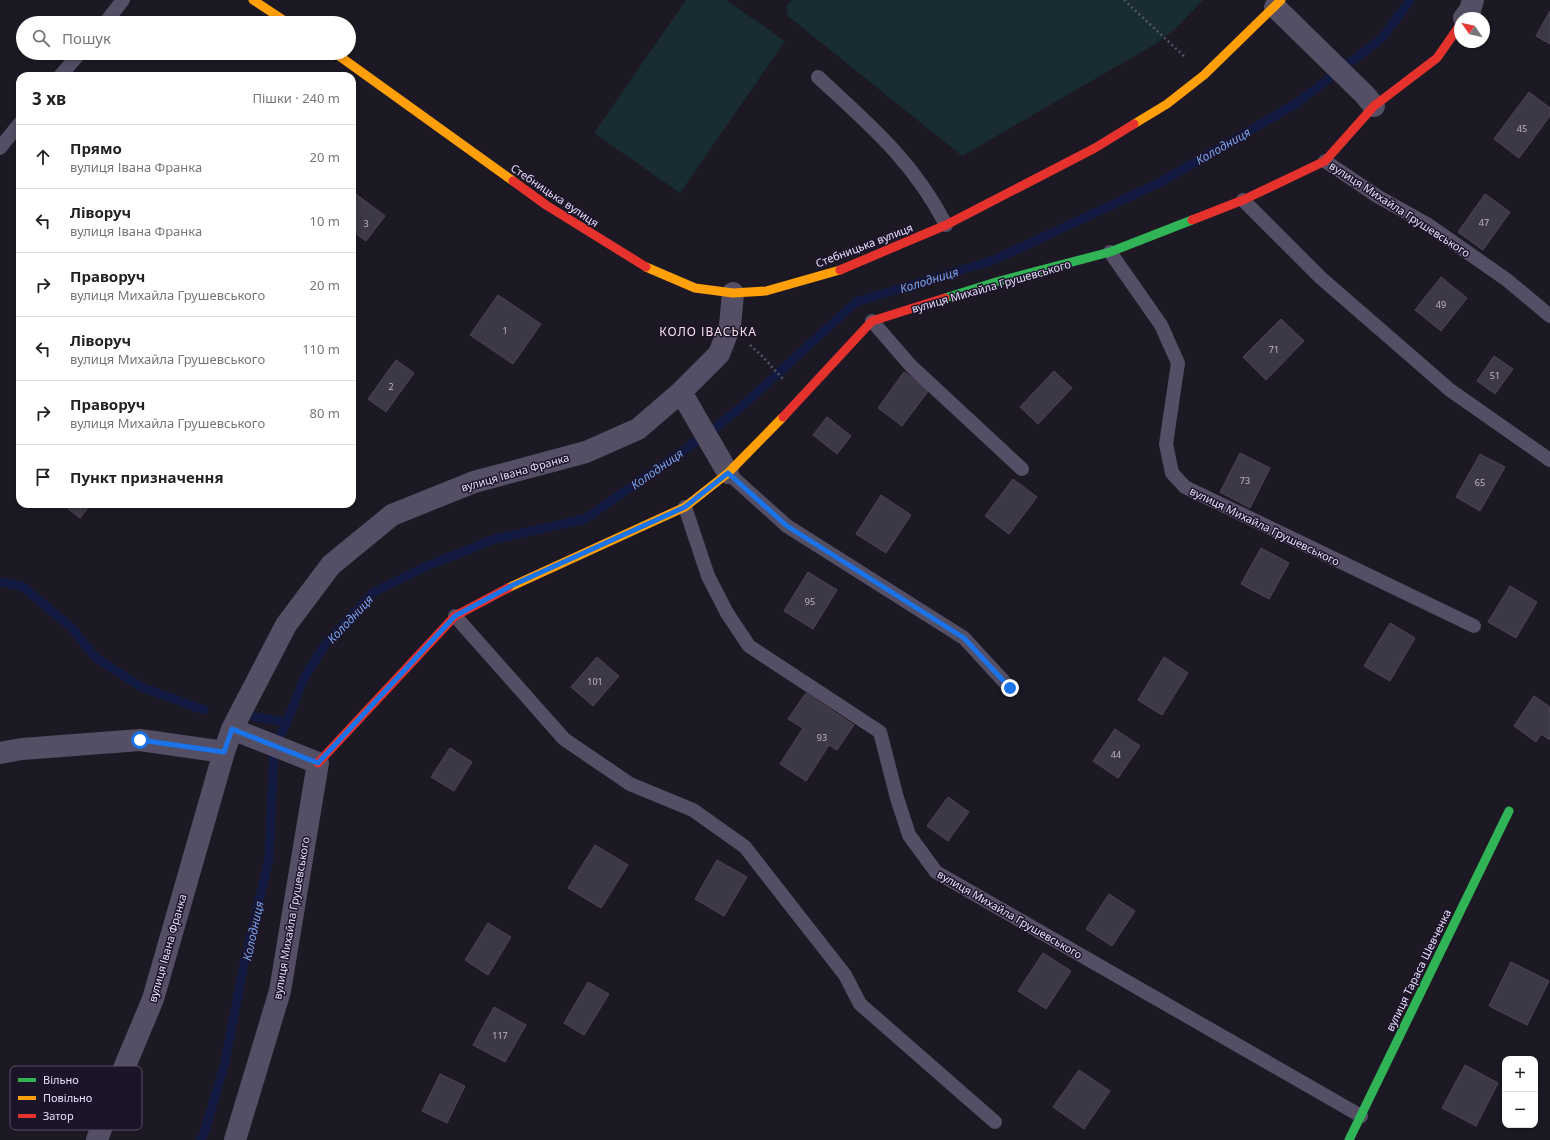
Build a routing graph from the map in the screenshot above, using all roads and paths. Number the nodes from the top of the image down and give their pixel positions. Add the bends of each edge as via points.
1 (123, 0) edge
2 (253, 0) edge
3 (1124, 0) edge
4 (1474, 0) edge
5 (1278, 3) edge
6 (1468, 12) edge
7 (110, 16) edge
8 (277, 16) edge
9 (1454, 34) edge
10 (74, 60) edge
11 (345, 60) edge
12 (63, 72) edge
13 (1204, 75) junction
14 (818, 77) dead end
15 (1370, 100) junction
16 (16, 128) edge
17 (0, 148) edge
18 (1325, 161) junction
19 (1243, 200) junction
20 (946, 225) junction
21 (1110, 252) junction
22 (732, 293) junction
23 (1550, 316) edge
24 (872, 321) junction
25 (681, 392) junction
26 (1550, 460) edge
27 (1022, 469) dead end
28 (728, 473) junction
29 (685, 507) junction
30 (455, 616) junction
31 (1474, 626) dead end
32 (1010, 688) dead end
33 (232, 729) junction
34 (224, 752) junction
35 (0, 753) edge
36 (318, 763) junction
37 (1510, 811) dead end
38 (125, 1066) edge
39 (1361, 1116) junction
40 (995, 1122) dead end
41 (101, 1130) edge
42 (97, 1140) edge
43 (235, 1140) edge
44 (1349, 1140) edge

1 - 7 lane
2 - 8 street
3 - 13 path
4 - 6 street
5 - 13 street, Стебницька вулиця
5 - 15 street
9 - 15 street, вулиця Михайла Грушевського via 1437,58
10 - 12 lane
11 - 22 street, Стебницька вулиця via 546,206 642,265 695,288
13 - 20 street, Стебницька вулиця via 1166,104 1095,148
14 - 20 lane via 882,136 909,166 936,205
15 - 18 street, вулиця Михайла Грушевського
16 - 17 lane
18 - 19 street, вулиця Михайла Грушевського
18 - 23 lane, вулиця Михайла Грушевського via 1377,196 1427,224 1507,280
19 - 21 street, вулиця Михайла Грушевського
19 - 26 lane via 1321,278 1450,390
20 - 22 street, Стебницька вулиця via 848,267 766,291
21 - 24 street, вулиця Михайла Грушевського via 996,282
21 - 31 lane, вулиця Михайла Грушевського via 1161,325 1178,363 1166,444 1172,473 1185,487
22 - 25 street, вулиця Івана Франка via 730,326 719,354
24 - 27 lane via 911,366
24 - 28 street, вулиця Михайла Грушевського
25 - 28 street
25 - 33 street, вулиця Івана Франка via 638,429 586,452 474,482 392,515 331,565 317,583 286,625
28 - 29 street, вулиця Михайла Грушевського
28 - 32 lane via 787,526 964,638
29 - 30 street, вулиця Михайла Грушевського via 513,585
29 - 39 lane, вулиця Михайла Грушевського via 708,576 726,613 749,646 880,732 909,835 936,872
30 - 36 street, вулиця Михайла Грушевського
30 - 40 lane via 564,739 630,784 693,810 745,848 845,975 860,1004
33 - 34 street, вулиця Івана Франка
33 - 36 street
34 - 35 street via 140,740
34 - 38 street, вулиця Івана Франка via 153,999
36 - 43 street, вулиця Михайла Грушевського via 280,991
37 - 39 street, вулиця Тараса Шевченка
39 - 44 street, вулиця Тараса Шевченка
41 - 42 street, вулиця Івана Франка

